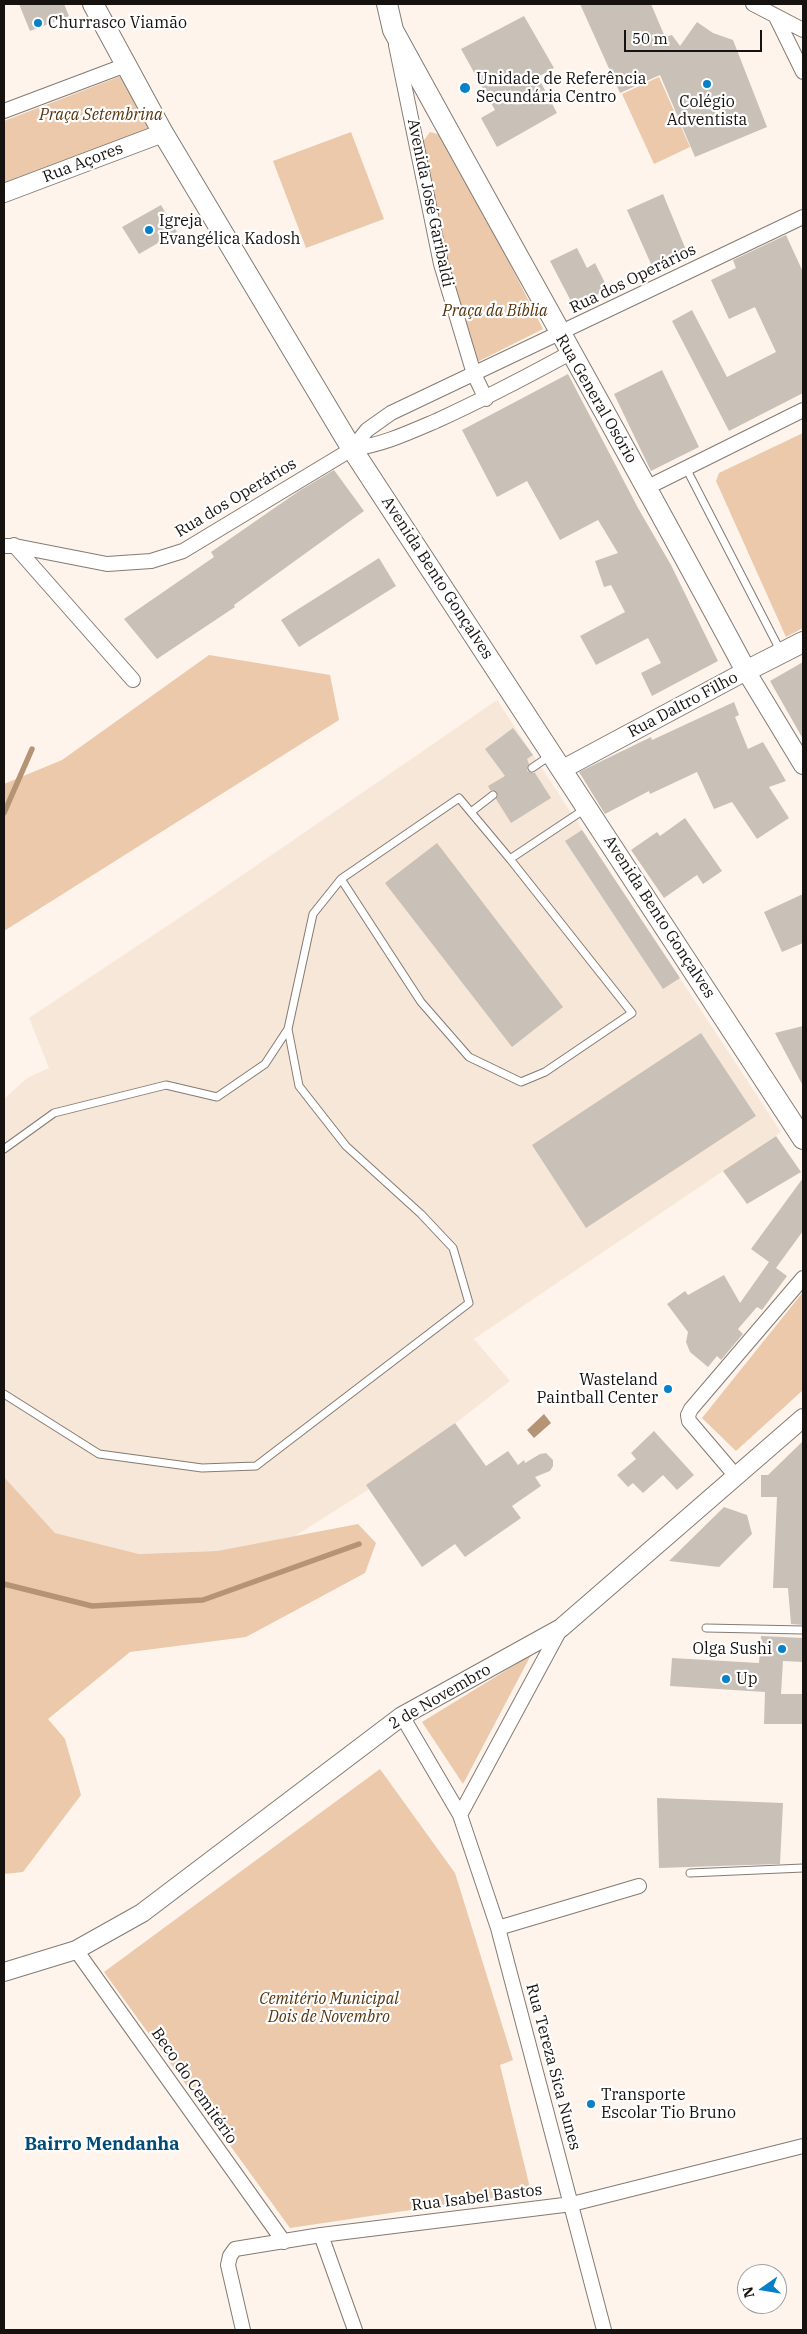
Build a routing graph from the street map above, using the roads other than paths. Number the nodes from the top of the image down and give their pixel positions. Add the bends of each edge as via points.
1 (93, 4) edge
2 (388, 4) edge
3 (753, 4) edge
4 (776, 17) junction
5 (393, 30) junction
6 (803, 30) edge
7 (126, 64) junction
8 (803, 72) edge
9 (4, 110) edge
10 (163, 133) junction
11 (4, 193) edge
12 (803, 217) edge
13 (559, 334) junction
14 (570, 353) junction
15 (474, 374) junction
16 (486, 398) junction
17 (803, 410) edge
18 (352, 449) junction
19 (686, 468) junction
20 (648, 487) junction
21 (4, 536) edge
22 (9, 546) edge
23 (47, 553) junction
24 (50, 587) junction
25 (803, 642) edge
26 (781, 653) junction
27 (746, 671) junction
28 (132, 680) dead end
29 (558, 761) junction
30 (803, 765) edge
31 (532, 768) dead end
32 (493, 795) dead end
33 (587, 807) junction
34 (471, 812) junction
35 (510, 859) junction
36 (342, 878) junction
37 (288, 1029) junction
38 (803, 1139) edge
39 (4, 1149) edge
40 (803, 1278) edge
41 (4, 1394) edge
42 (803, 1418) edge
43 (735, 1475) junction
44 (561, 1628) junction
45 (706, 1628) dead end
46 (803, 1630) edge
47 (402, 1716) junction
48 (460, 1815) junction
49 (803, 1868) edge
50 (690, 1873) dead end
51 (639, 1886) dead end
52 (498, 1928) junction
53 (76, 1950) junction
54 (4, 1972) edge
55 (803, 2146) edge
56 (572, 2204) junction
57 (321, 2234) junction
58 (284, 2242) junction
59 (243, 2330) edge
60 (355, 2330) edge
61 (604, 2330) edge

1 - 7 main road, Avenida Bento Gonçalves
2 - 5 main road, Avenida José Garibaldi
3 - 4 street
4 - 6 street
4 - 8 street
5 - 13 main road, Rua General Osório
5 - 15 street, Avenida José Garibaldi via 441,264
7 - 9 street
7 - 10 main road, Avenida Bento Gonçalves
10 - 11 street, Rua Açores
10 - 18 main road, Avenida Bento Gonçalves
12 - 13 street, Rua dos Operários
13 - 14 main road, Rua General Osório
13 - 15 street, Rua dos Operários
14 - 16 street, Rua dos Operários
14 - 20 main road, Rua General Osório
15 - 16 street, Avenida José Garibaldi
15 - 18 street, Rua dos Operários via 391,413 367,430
16 - 18 street, Rua dos Operários via 400,437
17 - 19 street
18 - 23 street, Rua dos Operários via 183,551 151,561 107,564
18 - 29 main road, Avenida Bento Gonçalves
19 - 20 street
19 - 26 lane
20 - 27 main road, Rua General Osório
21 - 22 street
22 - 23 street, Rua dos Operários
22 - 24 street
23 - 24 street
24 - 28 street
25 - 26 main road, Rua Daltro Filho
26 - 27 main road, Rua Daltro Filho
27 - 29 street, Rua Daltro Filho
27 - 30 street, Rua General Osório
29 - 31 lane
29 - 33 main road, Avenida Bento Gonçalves
32 - 34 lane
33 - 35 lane
33 - 38 main road, Avenida Bento Gonçalves
34 - 35 lane
34 - 36 lane via 459,798
35 - 36 lane via 632,1013 545,1072 521,1082 469,1057 421,1002
36 - 37 lane via 313,914
37 - 39 lane via 264,1064 217,1097 166,1085 54,1113
37 - 41 lane via 299,1086 346,1146 422,1214 453,1248 469,1303 256,1466 202,1468 99,1454
40 - 43 street via 688,1415 689,1421
42 - 43 street, 2 de Novembro
43 - 44 street, 2 de Novembro
44 - 47 street, 2 de Novembro
44 - 48 street
45 - 46 lane
47 - 48 street, Rua Tereza Sica Nunes
47 - 53 street, 2 de Novembro via 142,1913
48 - 52 street, Rua Tereza Sica Nunes
49 - 50 lane
51 - 52 street
52 - 56 street, Rua Tereza Sica Nunes
53 - 54 street, 2 de Novembro
53 - 58 street, Beco do Cemitério
55 - 56 street, Rua Isabel Bastos
56 - 57 street, Rua Isabel Bastos
56 - 61 street, Rua Tereza Sica Nunes
57 - 58 street, Rua Isabel Bastos
57 - 60 street
58 - 59 street, Rua Isabel Bastos via 235,2249 230,2256 228,2265

